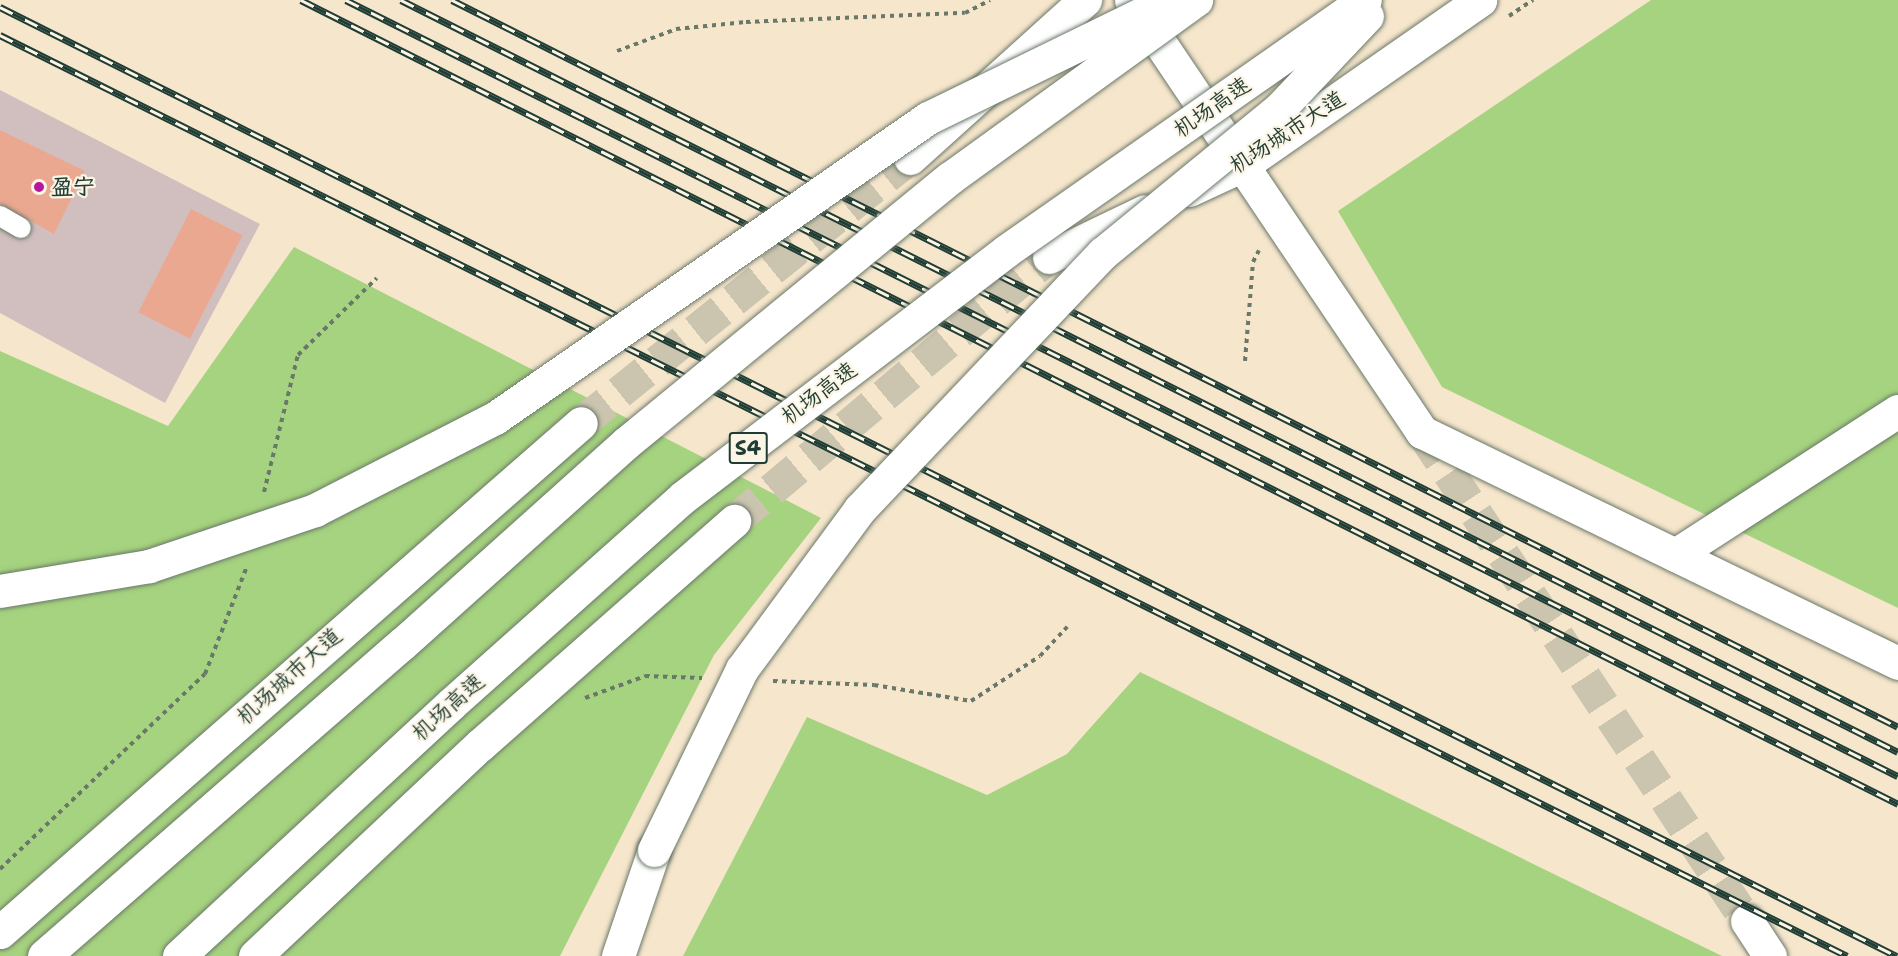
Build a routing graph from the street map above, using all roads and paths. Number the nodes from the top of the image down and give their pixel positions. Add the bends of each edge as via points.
1 (990, 0) edge
2 (1084, 0) edge
3 (1131, 0) edge
4 (1170, 0) edge
5 (1196, 0) edge
6 (1365, 0) edge
7 (1382, 0) edge
8 (1533, 0) edge
9 (1491, 10) edge
10 (617, 51) dead end
11 (910, 158) tunnel mouth
12 (1243, 165) junction
13 (1276, 215) junction
14 (0, 216) edge
15 (21, 228) dead end
16 (1049, 257) tunnel mouth
17 (377, 278) dead end
18 (1245, 361) dead end
19 (1898, 411) edge
20 (581, 423) tunnel mouth
21 (262, 501) dead end
22 (734, 521) tunnel mouth
23 (1675, 555) junction
24 (248, 557) dead end
25 (0, 591) edge
26 (1067, 627) dead end
27 (1898, 663) edge
28 (714, 679) dead end
29 (771, 681) dead end
30 (573, 702) dead end
31 (0, 869) edge
32 (1747, 921) tunnel mouth
33 (0, 932) edge
34 (44, 956) edge
35 (179, 956) edge
36 (255, 956) edge
37 (618, 956) edge
38 (1770, 956) edge

1 - 10 path via 965,13 746,22 676,29
2 - 11 main road
3 - 12 main road
4 - 25 main road, bridge via 928,118 495,418 315,510 149,566
5 - 34 main road, bridge via 950,178 626,443
6 - 35 main road, 机场高速 / S4, bridge via 1005,251 682,498 451,704
7 - 37 main road, bridge via 1279,109 1103,253 860,509 742,669 654,850
8 - 9 path
9 - 12 main road, 机场城市大道
12 - 13 main road
12 - 16 main road, 机场城市大道
13 - 18 path via 1253,262
13 - 23 main road via 1422,432
14 - 15 lane
17 - 21 path via 298,355
19 - 23 main road
20 - 33 main road, 机场城市大道
22 - 36 main road via 480,746
23 - 27 main road
24 - 31 path via 205,674
26 - 29 path via 1040,656 971,701 874,685
28 - 30 path via 645,676
32 - 38 main road

